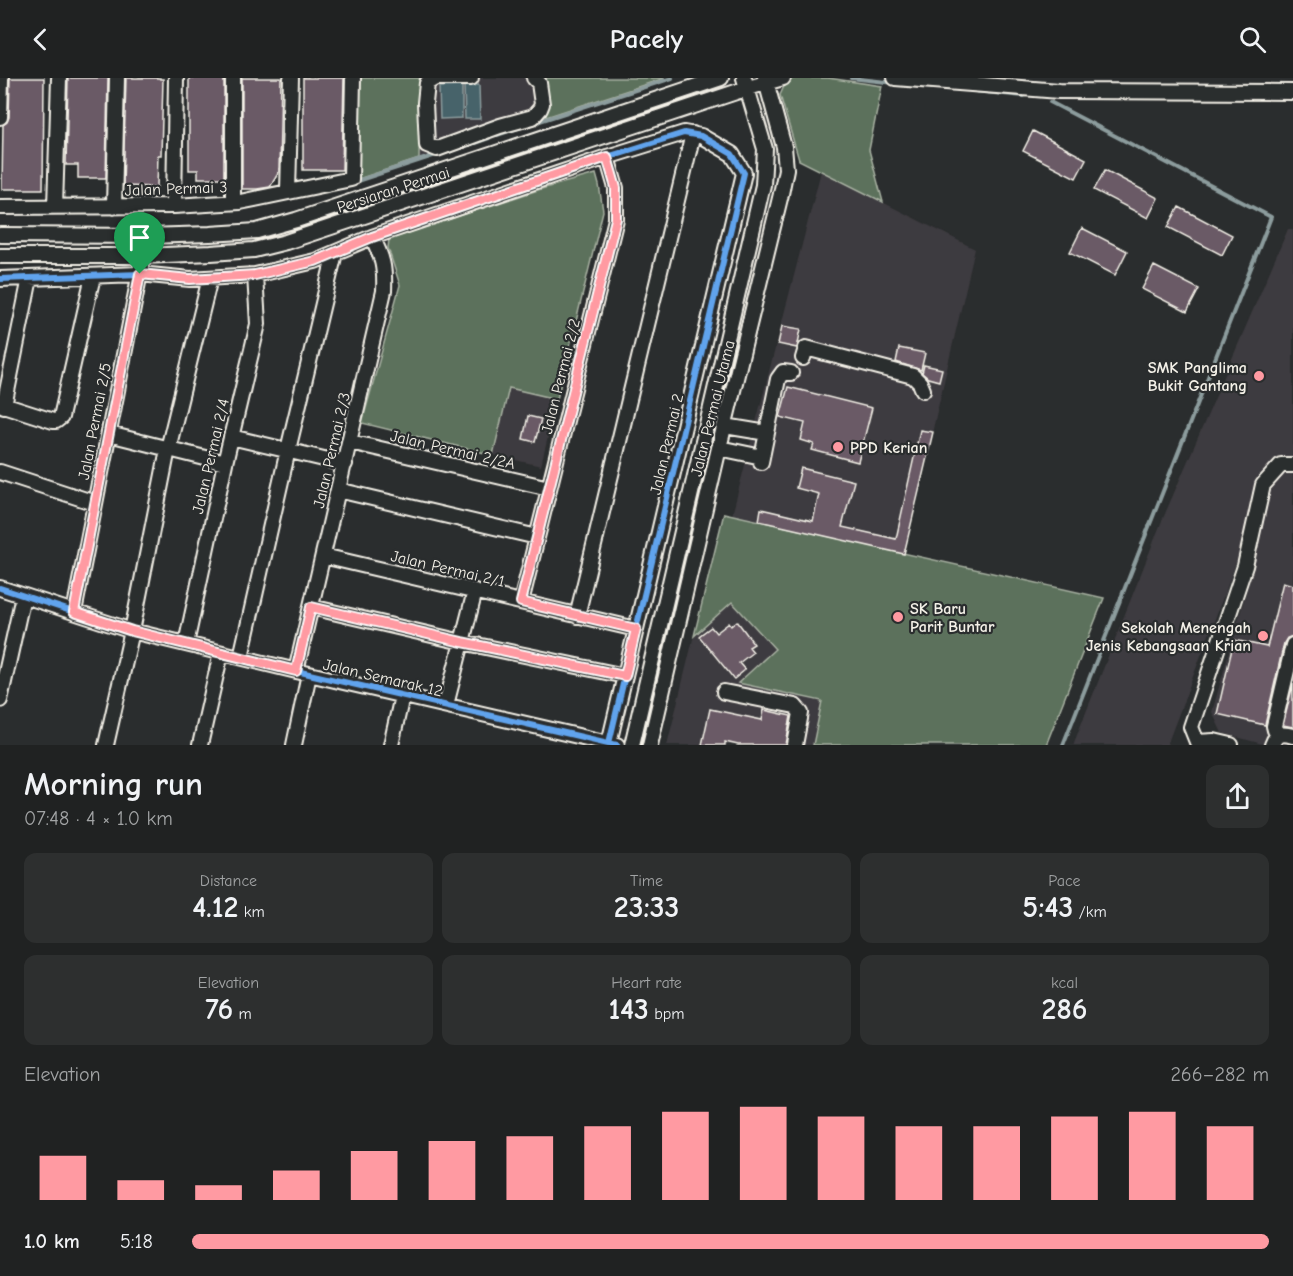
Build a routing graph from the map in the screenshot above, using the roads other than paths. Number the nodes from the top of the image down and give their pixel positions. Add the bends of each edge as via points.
1 (1, 78) edge
2 (59, 78) edge
3 (117, 78) edge
4 (176, 78) edge
5 (233, 78) edge
6 (291, 78) edge
7 (353, 78) edge
8 (471, 78) edge
9 (534, 78) edge
10 (721, 78) edge
11 (783, 78) edge
12 (895, 78) edge
13 (765, 80) edge
14 (746, 83) edge
15 (1293, 92) edge
16 (0, 117) edge
17 (492, 129) junction
18 (693, 134) junction
19 (500, 152) junction
20 (607, 157) junction
21 (288, 191) junction
22 (233, 202) junction
23 (174, 206) junction
24 (0, 207) edge
25 (55, 207) junction
26 (114, 207) junction
27 (0, 235) edge
28 (147, 236) junction
29 (372, 237) junction
30 (335, 253) junction
31 (0, 256) edge
32 (143, 256) junction
33 (140, 274) junction
34 (255, 275) junction
35 (93, 276) junction
36 (30, 278) junction
37 (210, 278) junction
38 (0, 279) edge
39 (803, 358) dead end
40 (791, 373) dead end
41 (923, 390) dead end
42 (690, 400) junction
43 (2, 405) edge
44 (711, 406) junction
45 (729, 410) junction
46 (725, 426) junction
47 (766, 433) junction
48 (109, 434) junction
49 (231, 437) junction
50 (350, 442) junction
51 (719, 448) junction
52 (168, 449) junction
53 (288, 450) junction
54 (225, 463) junction
55 (345, 464) junction
56 (1293, 465) edge
57 (0, 472) edge
58 (549, 488) junction
59 (338, 490) junction
60 (95, 503) junction
61 (537, 537) junction
62 (323, 556) junction
63 (0, 588) edge
64 (475, 591) junction
65 (23, 596) junction
66 (521, 602) junction
67 (311, 607) junction
68 (74, 612) junction
69 (577, 616) junction
70 (636, 629) junction
71 (132, 631) junction
72 (462, 642) junction
73 (186, 644) junction
74 (1293, 645) edge
75 (221, 653) junction
76 (241, 657) junction
77 (303, 672) junction
78 (625, 676) junction
79 (724, 692) dead end
80 (402, 696) junction
81 (0, 700) edge
82 (446, 705) junction
83 (1281, 738) edge
84 (613, 744) edge
85 (1196, 744) edge
86 (106, 745) edge
87 (200, 745) edge
88 (294, 745) edge
89 (391, 745) edge
90 (632, 745) edge
91 (650, 745) edge
92 (795, 745) edge
93 (1231, 745) edge

1 - 16 street
2 - 25 street
3 - 26 street
4 - 23 street
5 - 22 street
6 - 21 street
7 - 21 street, Jalan Permai 3 via 351,178
8 - 17 street via 435,78 427,83 427,145 437,149
9 - 17 street via 541,87 542,104 537,115
10 - 19 street, Persiaran Permai
11 - 13 street, Persiaran Permai
12 - 15 street via 1059,91
13 - 14 street, Persiaran Permai
13 - 45 street, Jalan Permai Utama via 784,147 786,169
14 - 32 street, Persiaran Permai via 286,242 254,250
14 - 44 street, Jalan Permai Utama via 765,149 763,184
17 - 19 street
18 - 20 street via 684,133
18 - 42 street, Jalan Permai 2 via 732,154 744,173
18 - 69 street
19 - 28 street, Persiaran Permai via 257,231
20 - 29 street
20 - 58 street, Jalan Permai 2/2 via 616,188 616,219
21 - 22 street, Jalan Permai 3
22 - 23 street, Jalan Permai 3
23 - 26 street, Jalan Permai 3
24 - 25 street, Jalan Permai 3
25 - 26 street, Jalan Permai 3
27 - 28 street, Persiaran Permai
28 - 32 street, Jalan Permai 2/5
29 - 30 street
29 - 50 street, Jalan Permai 2/3 via 385,273 384,291
30 - 34 street
30 - 53 street
31 - 32 street, Persiaran Permai
32 - 33 street, Jalan Permai 2/5
33 - 35 street
33 - 37 street
33 - 48 street, Jalan Permai 2/5
34 - 37 street
34 - 49 street, Jalan Permai 2/4 via 258,324
35 - 36 street
35 - 43 street via 61,417 56,422
36 - 38 street
36 - 43 street
37 - 52 street
39 - 41 street via 806,348 902,373 917,378
40 - 47 street via 783,372 778,379
42 - 44 street
42 - 70 street, Jalan Permai 2
44 - 45 street
44 - 90 street, Jalan Permai Utama
45 - 46 street, Jalan Permai Utama
46 - 47 street
46 - 51 street, Jalan Permai Utama
47 - 51 street via 761,459
48 - 52 street
48 - 60 street, Jalan Permai 2/5
49 - 53 street
49 - 54 street, Jalan Permai 2/4
50 - 55 street, Jalan Permai 2/3
50 - 58 street, Jalan Permai 2/2A
51 - 91 street, Jalan Permai Utama
52 - 54 street
52 - 71 street
53 - 55 street
53 - 76 street
54 - 73 street, Jalan Permai 2/4
55 - 59 street, Jalan Permai 2/3
56 - 85 street via 1281,465 1263,485 1245,566 1191,727
57 - 60 street
58 - 61 street, Jalan Permai 2/2
59 - 61 street
59 - 62 street, Jalan Permai 2/3
60 - 68 street, Jalan Permai 2/5
61 - 66 street, Jalan Permai 2/2
62 - 64 street, Jalan Permai 2/1
62 - 67 street, Jalan Permai 2/3
63 - 65 street, Jalan Semarak 12
64 - 66 street, Jalan Permai 2/1
64 - 72 street
65 - 68 street, Jalan Semarak 12
65 - 81 street
66 - 69 street, Jalan Permai 2/1
67 - 72 street
67 - 77 street, Jalan Permai 2/3
68 - 71 street, Jalan Semarak 12
69 - 70 street, Jalan Permai 2/1
70 - 78 street, Jalan Permai 2
71 - 73 street, Jalan Semarak 12
71 - 86 street
72 - 78 street
72 - 82 street
73 - 75 street, Jalan Semarak 12
74 - 83 street via 1274,726
75 - 76 street, Jalan Semarak 12
75 - 87 street
76 - 77 street, Jalan Semarak 12
77 - 80 street, Jalan Semarak 12
77 - 88 street, Jalan Permai 2/3
78 - 84 street, Jalan Permai 2
79 - 92 street via 795,706 801,713
80 - 82 street, Jalan Semarak 12
80 - 89 street
82 - 84 street, Jalan Semarak 12
85 - 93 street via 1214,741

